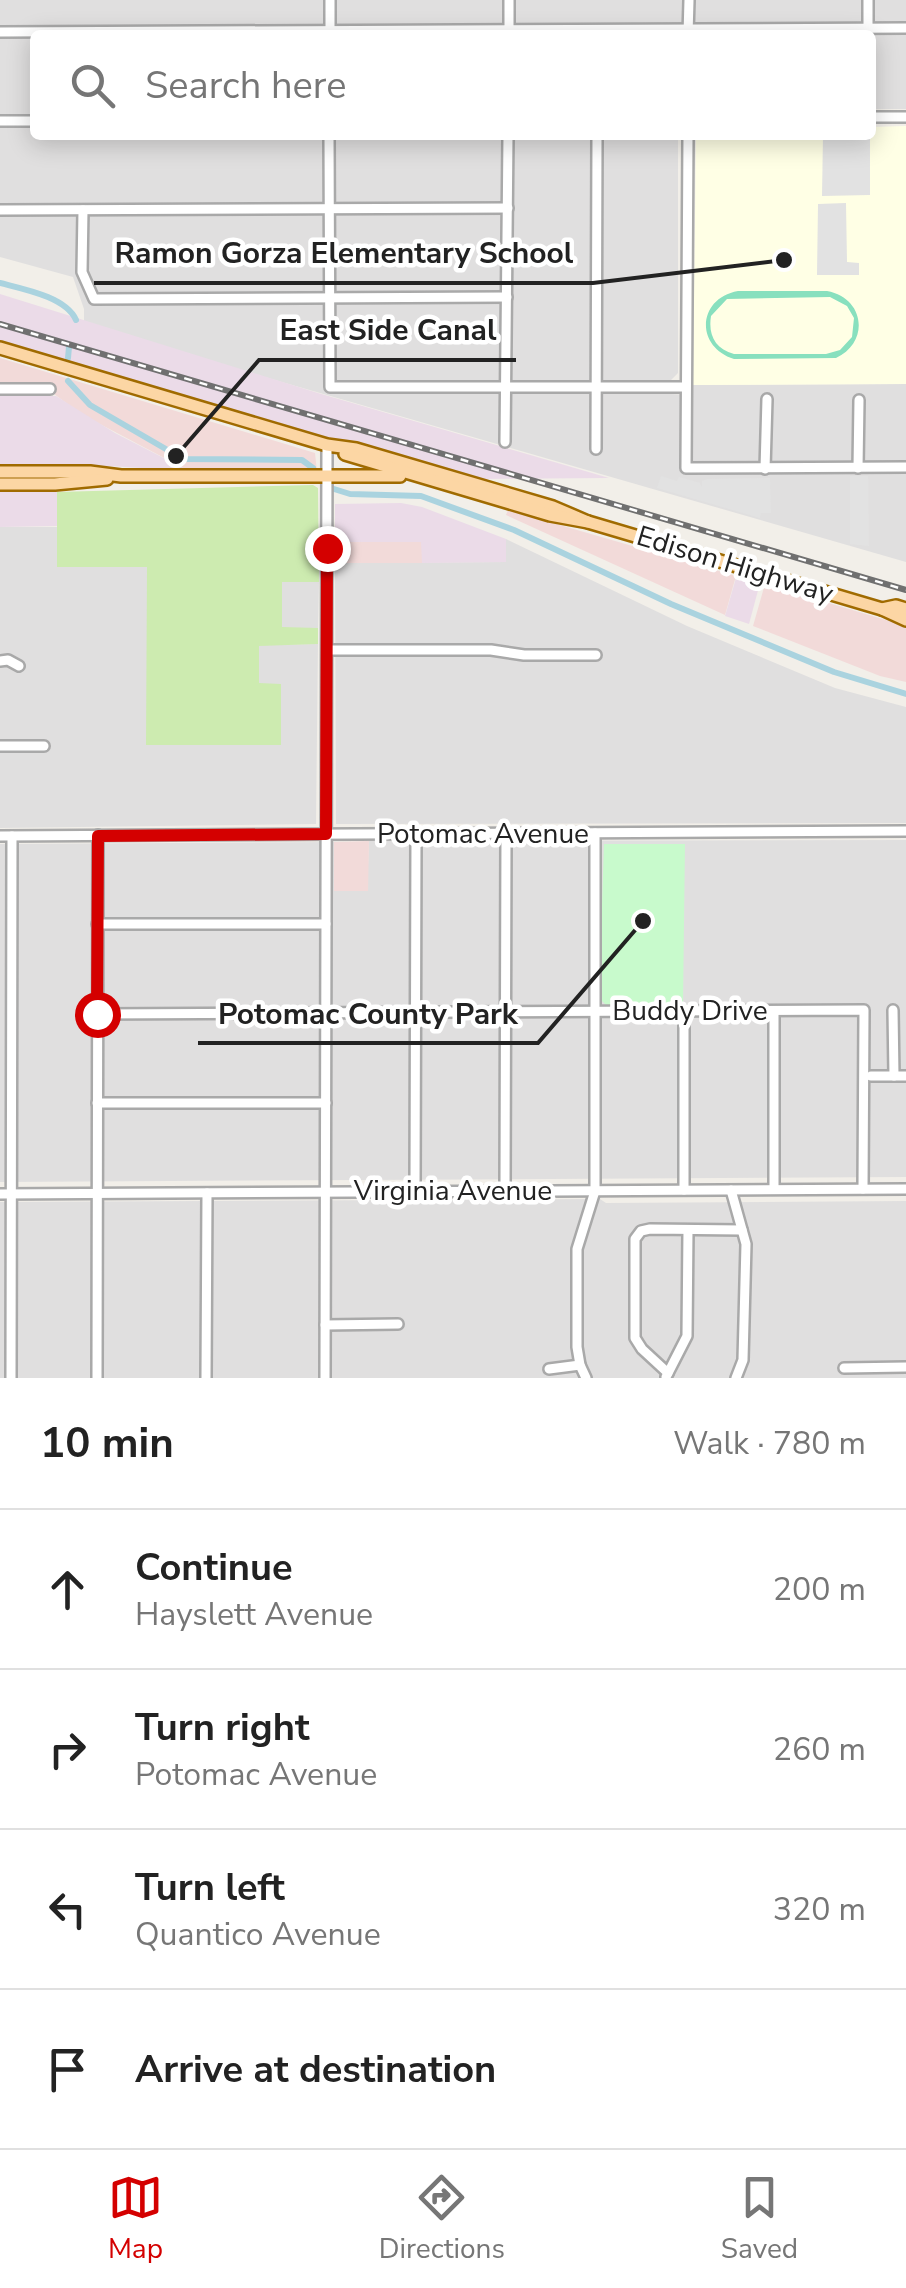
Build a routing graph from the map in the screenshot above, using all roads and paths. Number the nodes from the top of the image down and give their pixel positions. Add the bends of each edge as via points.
1 (330, 0) edge
2 (509, 0) edge
3 (688, 0) edge
4 (868, 0) edge
5 (906, 28) edge
6 (330, 30) edge
7 (509, 30) edge
8 (688, 30) edge
9 (868, 30) edge
10 (876, 30) edge
11 (0, 32) edge
12 (30, 32) edge
13 (876, 117) edge
14 (906, 117) edge
15 (0, 121) edge
16 (30, 121) edge
17 (329, 140) edge
18 (508, 140) edge
19 (597, 140) edge
20 (688, 140) edge
21 (330, 208) junction
22 (508, 208) junction
23 (0, 210) edge
24 (83, 210) junction
25 (507, 297) junction
26 (330, 298) junction
27 (0, 348) edge
28 (507, 386) junction
29 (596, 386) junction
30 (685, 386) junction
31 (50, 389) dead end
32 (0, 390) edge
33 (767, 399) dead end
34 (859, 400) dead end
35 (505, 442) dead end
36 (327, 445) junction
37 (596, 449) dead end
38 (906, 467) edge
39 (765, 468) junction
40 (858, 468) junction
41 (0, 472) edge
42 (436, 473) junction
43 (121, 476) junction
44 (327, 476) junction
45 (416, 476) junction
46 (0, 484) edge
47 (588, 522) junction
48 (882, 609) junction
49 (906, 609) edge
50 (906, 620) edge
51 (327, 650) junction
52 (596, 654) dead end
53 (0, 660) edge
54 (19, 666) dead end
55 (0, 746) edge
56 (44, 746) dead end
57 (906, 831) edge
58 (595, 833) junction
59 (326, 834) junction
60 (416, 834) junction
61 (506, 834) junction
62 (0, 836) edge
63 (12, 836) junction
64 (98, 836) junction
65 (98, 924) junction
66 (326, 924) junction
67 (893, 1010) dead end
68 (684, 1011) junction
69 (774, 1011) junction
70 (505, 1012) junction
71 (595, 1012) junction
72 (326, 1013) junction
73 (416, 1013) junction
74 (97, 1014) junction
75 (893, 1032) junction
76 (906, 1032) edge
77 (871, 1076) dead end
78 (894, 1076) junction
79 (906, 1076) edge
80 (326, 1102) junction
81 (97, 1103) junction
82 (863, 1189) junction
83 (906, 1189) edge
84 (594, 1190) junction
85 (684, 1190) junction
86 (731, 1190) junction
87 (774, 1190) junction
88 (505, 1191) junction
89 (326, 1192) junction
90 (416, 1192) junction
91 (97, 1193) junction
92 (207, 1193) junction
93 (0, 1194) edge
94 (12, 1194) junction
95 (688, 1230) junction
96 (742, 1230) junction
97 (398, 1324) dead end
98 (326, 1325) junction
99 (580, 1365) junction
100 (844, 1368) dead end
101 (906, 1368) edge
102 (549, 1370) dead end
103 (871, 1373) edge
104 (666, 1376) edge
105 (11, 1378) edge
106 (97, 1378) edge
107 (206, 1378) edge
108 (325, 1378) edge
109 (586, 1378) edge
110 (736, 1378) edge

1 - 6 street
2 - 7 street
3 - 8 street
4 - 9 street
5 - 10 street
11 - 12 street
13 - 14 street
15 - 16 street
17 - 21 street
18 - 22 street
19 - 29 street
20 - 30 street
21 - 22 street
21 - 24 street
21 - 26 street
22 - 25 street
23 - 24 street
24 - 26 street via 82,272 94,298
25 - 26 street
25 - 28 street
26 - 28 street via 330,387
27 - 36 main road, Edison Highway
28 - 29 street
28 - 35 street
29 - 30 street
29 - 37 street
30 - 39 street via 686,468
31 - 32 street
33 - 39 street
34 - 40 street
36 - 42 main road, Edison Highway
36 - 44 street
36 - 45 main road, Edison Highway
38 - 40 street
39 - 40 street
41 - 43 main road
42 - 45 main road
42 - 47 main road, Edison Highway
43 - 44 main road
43 - 46 main road
44 - 45 main road
44 - 51 street
45 - 47 main road, Edison Highway
47 - 48 main road, Edison Highway
48 - 49 main road, Edison Highway
48 - 50 main road, Edison Highway
51 - 52 street
51 - 59 street
53 - 54 street
55 - 56 street
57 - 58 street, Potomac Avenue
58 - 61 street, Potomac Avenue
58 - 71 street
59 - 60 street, Potomac Avenue
59 - 64 street, Potomac Avenue
59 - 66 street
60 - 61 street, Potomac Avenue
60 - 73 street
61 - 70 street
62 - 63 street, Potomac Avenue
63 - 64 street, Potomac Avenue
63 - 94 street
64 - 65 street
65 - 66 street
65 - 74 street
66 - 72 street
67 - 75 street
68 - 69 street, Buddy Drive
68 - 71 street, Buddy Drive
68 - 85 street
69 - 82 street, Buddy Drive via 864,1010
69 - 87 street
70 - 71 street, Buddy Drive
70 - 73 street, Buddy Drive
70 - 88 street
71 - 84 street
72 - 73 street, Buddy Drive
72 - 74 street, Buddy Drive
72 - 80 street
73 - 90 street
74 - 81 street
75 - 76 street
75 - 78 street
77 - 78 street
78 - 79 street
80 - 81 street
80 - 89 street
81 - 91 street
82 - 83 street, Virginia Avenue
82 - 87 street, Virginia Avenue
84 - 85 street, Virginia Avenue
84 - 88 street, Virginia Avenue
84 - 99 street via 577,1248
85 - 86 street, Virginia Avenue
86 - 87 street, Virginia Avenue
86 - 96 street
88 - 90 street, Virginia Avenue
89 - 90 street, Virginia Avenue
89 - 92 street, Virginia Avenue
89 - 98 street
91 - 92 street, Virginia Avenue
91 - 94 street, Virginia Avenue
91 - 106 street
92 - 107 street
93 - 94 street, Virginia Avenue
94 - 105 street
95 - 96 street
95 - 104 street via 687,1336
95 - 104 street via 641,1231 633,1249 635,1338
96 - 110 street via 743,1360
97 - 98 street
98 - 108 street
99 - 102 street
99 - 109 street
100 - 103 street
101 - 103 street

